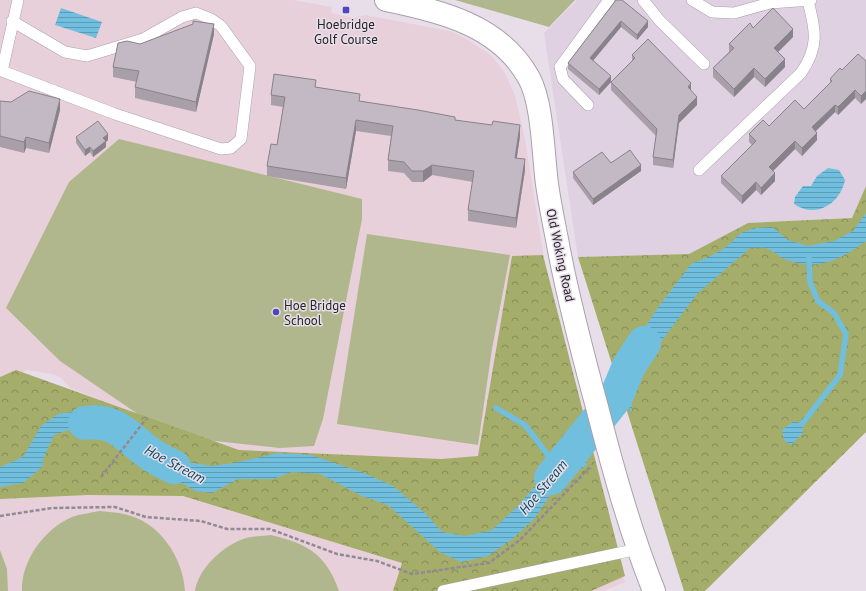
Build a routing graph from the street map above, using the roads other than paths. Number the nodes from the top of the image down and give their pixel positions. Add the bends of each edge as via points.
1 (18, 0) edge
2 (386, 0) edge
3 (609, 0) edge
4 (644, 0) edge
5 (692, 0) edge
6 (810, 1) edge
7 (768, 2) edge
8 (12, 21) junction
9 (704, 64) dead end
10 (588, 105) dead end
11 (699, 170) dead end
12 (638, 549) junction
13 (442, 591) edge
14 (654, 591) edge

1 - 8 lane
2 - 12 main road, Old Woking Road via 449,15 476,26 504,47 529,78 535,94 547,186 561,261 612,466
3 - 10 lane via 560,67 563,79
4 - 9 lane via 660,21
5 - 7 lane via 712,12 734,13
6 - 7 lane
6 - 11 lane via 815,45 809,61 801,73
8 - 8 lane via 65,52 87,56 143,39 191,13 211,19 221,26 250,66 241,139 231,148 221,148 115,114 2,70
12 - 13 lane
12 - 14 main road, Old Woking Road

